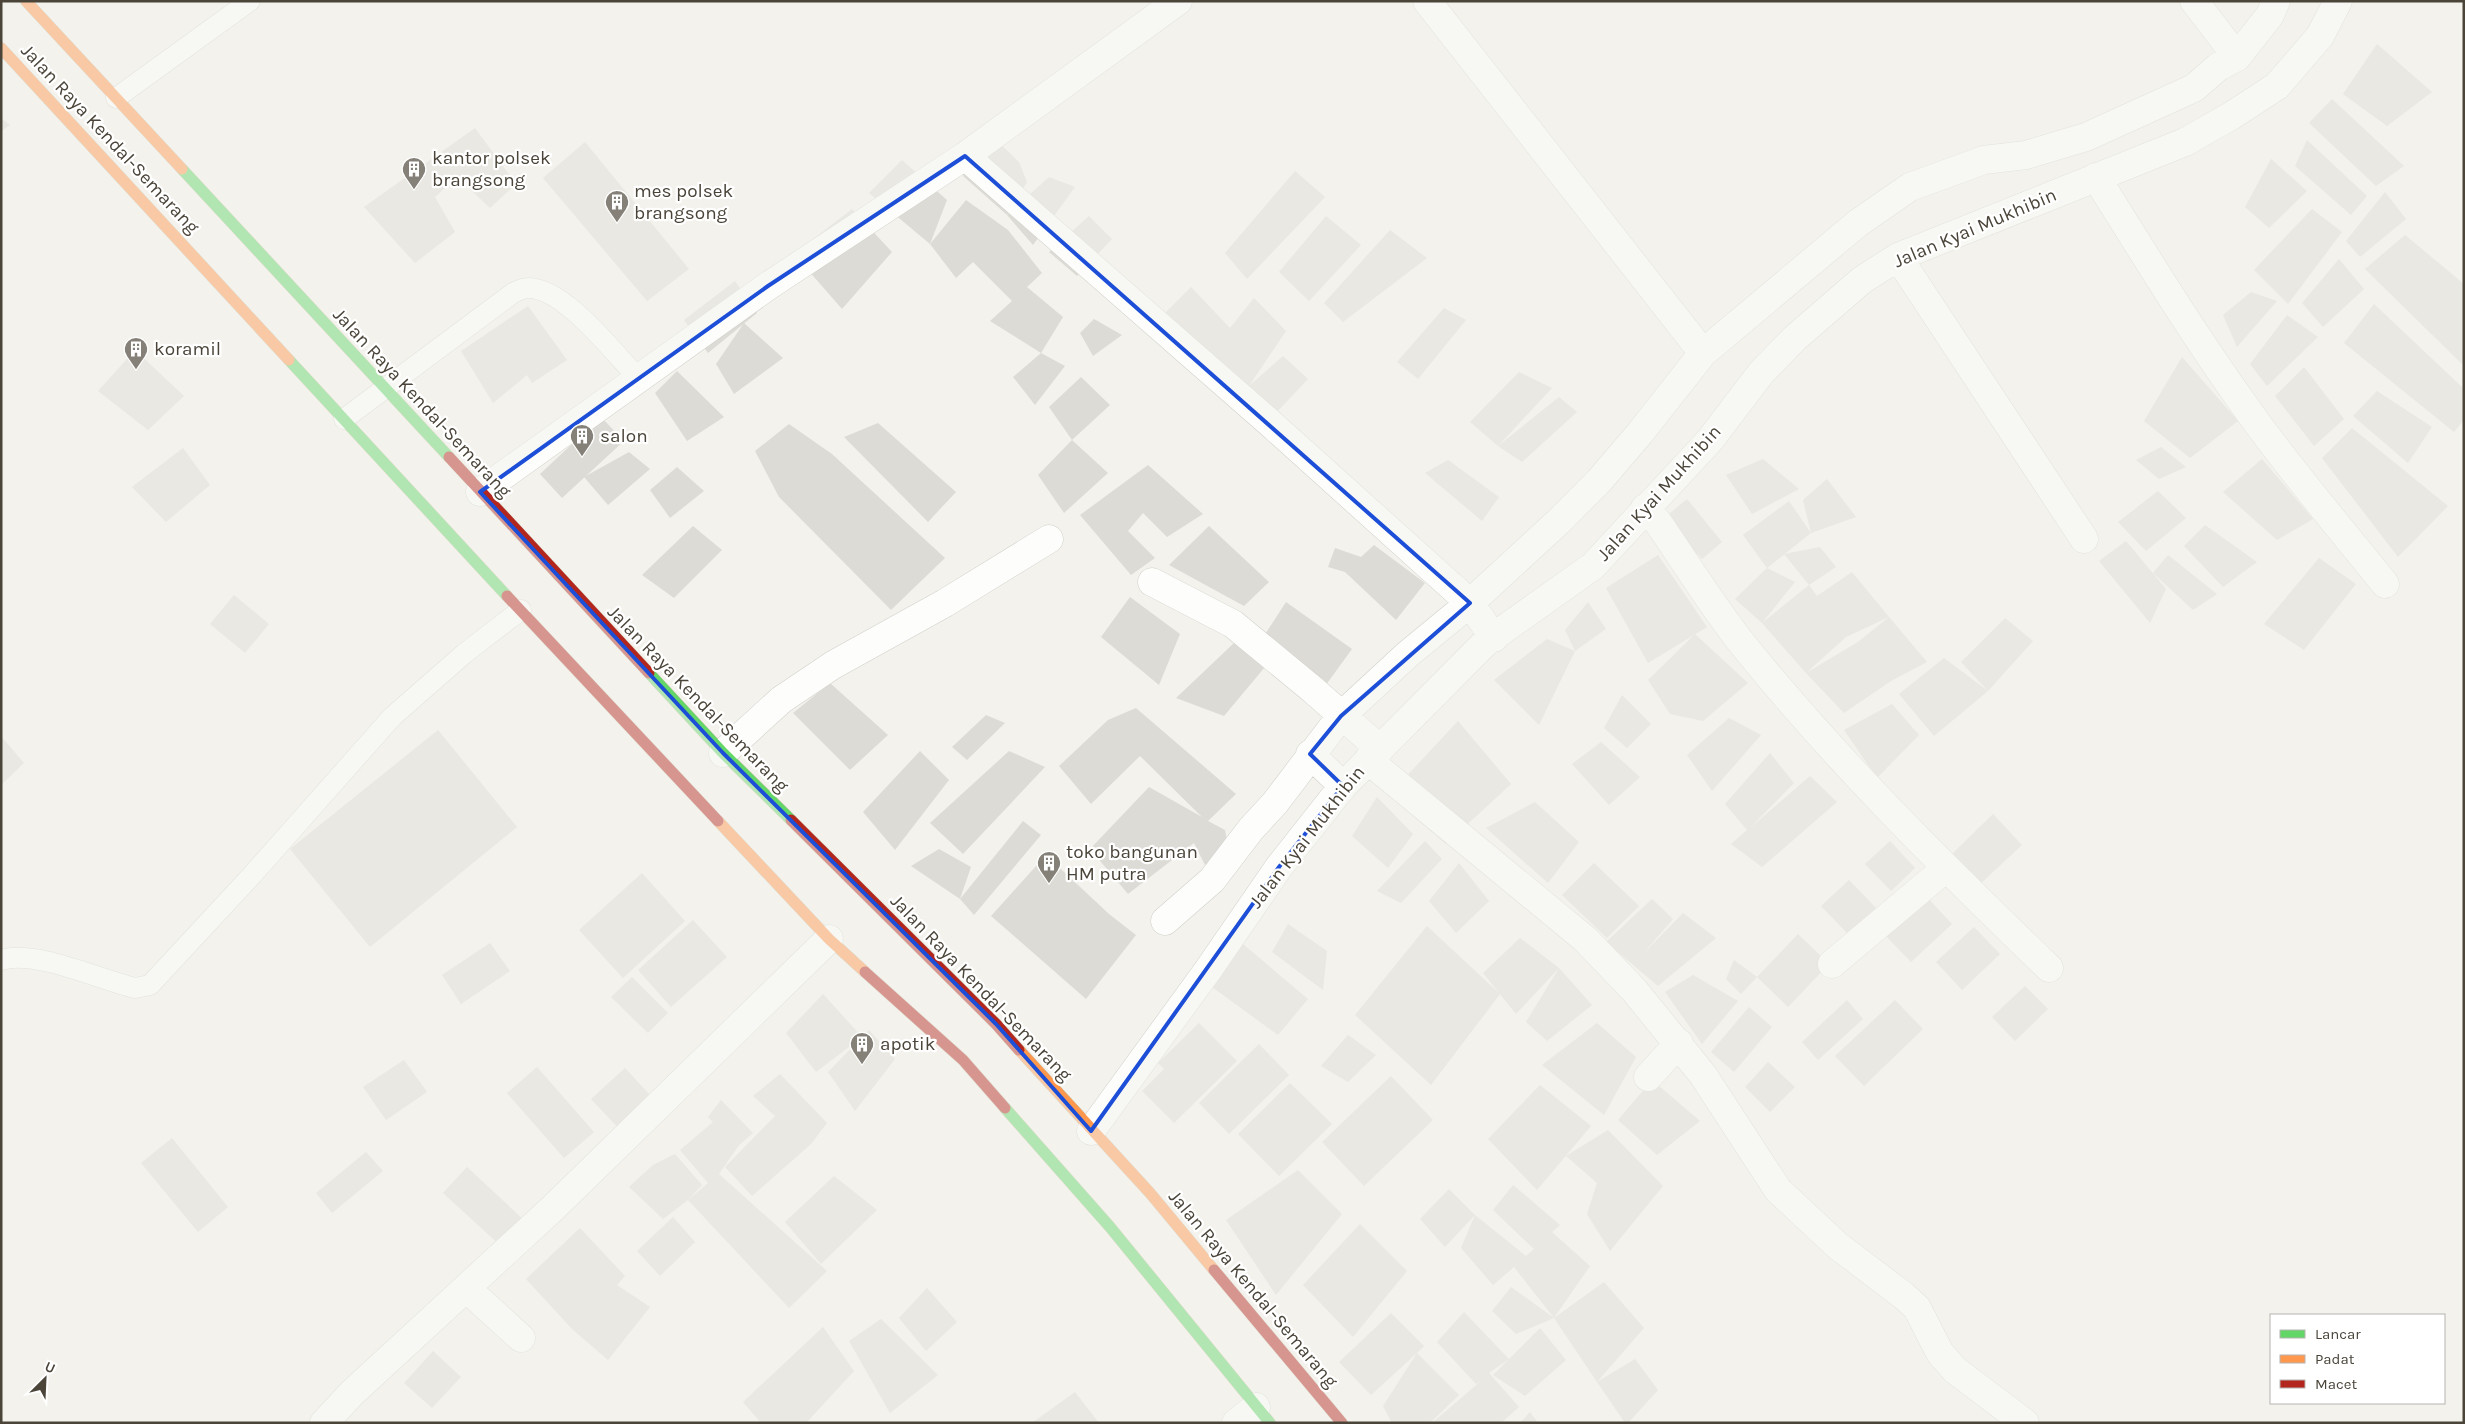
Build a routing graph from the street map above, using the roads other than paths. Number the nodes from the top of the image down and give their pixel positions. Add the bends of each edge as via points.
1 (26, 1) edge
2 (250, 1) edge
3 (1178, 1) edge
4 (1427, 1) edge
5 (2194, 1) edge
6 (2276, 1) edge
7 (2338, 1) edge
8 (1, 48) edge
9 (2237, 56) junction
10 (116, 98) junction
11 (965, 156) junction
12 (2096, 177) junction
13 (1898, 257) junction
14 (1703, 353) junction
15 (638, 378) junction
16 (386, 388) junction
17 (344, 419) junction
18 (480, 492) junction
19 (1645, 508) junction
20 (1049, 539) dead end
21 (2084, 539) dead end
22 (1152, 582) dead end
23 (2385, 584) dead end
24 (1470, 603) junction
25 (521, 610) junction
26 (1494, 638) junction
27 (1342, 716) junction
28 (722, 754) junction
29 (1310, 754) junction
30 (1374, 755) junction
31 (1339, 783) junction
32 (1946, 868) junction
33 (1165, 921) dead end
34 (828, 938) junction
35 (1, 960) edge
36 (1832, 964) dead end
37 (2049, 968) dead end
38 (1678, 1043) junction
39 (1648, 1077) dead end
40 (1091, 1131) junction
41 (466, 1288) junction
42 (521, 1338) dead end
43 (1254, 1418) edge
44 (324, 1423) edge
45 (1342, 1423) edge
46 (2025, 1423) edge

1 - 10 highway, Jalan Raya Kendal-Semarang
2 - 10 lane
3 - 11 street
4 - 14 street
5 - 9 street
6 - 9 street via 2270,15
7 - 12 street, Jalan Kyai Mukhibin via 2320,36 2277,86 2185,142
8 - 17 highway, Jalan Raya Kendal-Semarang
9 - 14 street via 2218,67 2194,88 2086,137 2026,155 1984,160 1910,187 1858,223
10 - 16 highway, Jalan Raya Kendal-Semarang
11 - 15 street via 768,286
11 - 24 street via 1263,416
12 - 13 street, Jalan Kyai Mukhibin
12 - 23 street via 2224,376
13 - 19 street, Jalan Kyai Mukhibin via 1862,280 1795,338 1760,373 1710,440
13 - 21 street
14 - 24 street via 1599,481
15 - 16 lane via 567,303 543,290 526,288 513,293
15 - 18 street
16 - 17 lane
16 - 18 highway, Jalan Raya Kendal-Semarang
17 - 25 highway, Jalan Raya Kendal-Semarang
18 - 28 highway, Jalan Raya Kendal-Semarang
19 - 26 street, Jalan Kyai Mukhibin via 1593,566
19 - 32 street via 1744,646 1848,767
20 - 28 street via 945,603 833,665 781,700
22 - 27 street via 1233,624
24 - 26 street
24 - 27 street via 1408,654
25 - 34 highway, Jalan Raya Kendal-Semarang
25 - 35 lane via 464,653 392,718 150,985 135,988 35,958
26 - 30 street, Jalan Kyai Mukhibin via 1450,677
27 - 29 street
27 - 30 street
28 - 40 highway, Jalan Raya Kendal-Semarang via 996,1024
29 - 31 street
29 - 33 street via 1276,803 1251,829 1212,880
30 - 31 street, Jalan Kyai Mukhibin
30 - 38 street via 1585,939 1634,990
31 - 40 street, Jalan Kyai Mukhibin
32 - 36 street
32 - 37 street
34 - 41 street via 553,1208
34 - 43 highway, Jalan Raya Kendal-Semarang via 963,1060 1110,1227
38 - 39 street
38 - 46 street via 1703,1075 1778,1190 1838,1246 1917,1308 1940,1353 1955,1370
40 - 45 highway, Jalan Raya Kendal-Semarang via 1150,1193
41 - 42 street
41 - 44 street

